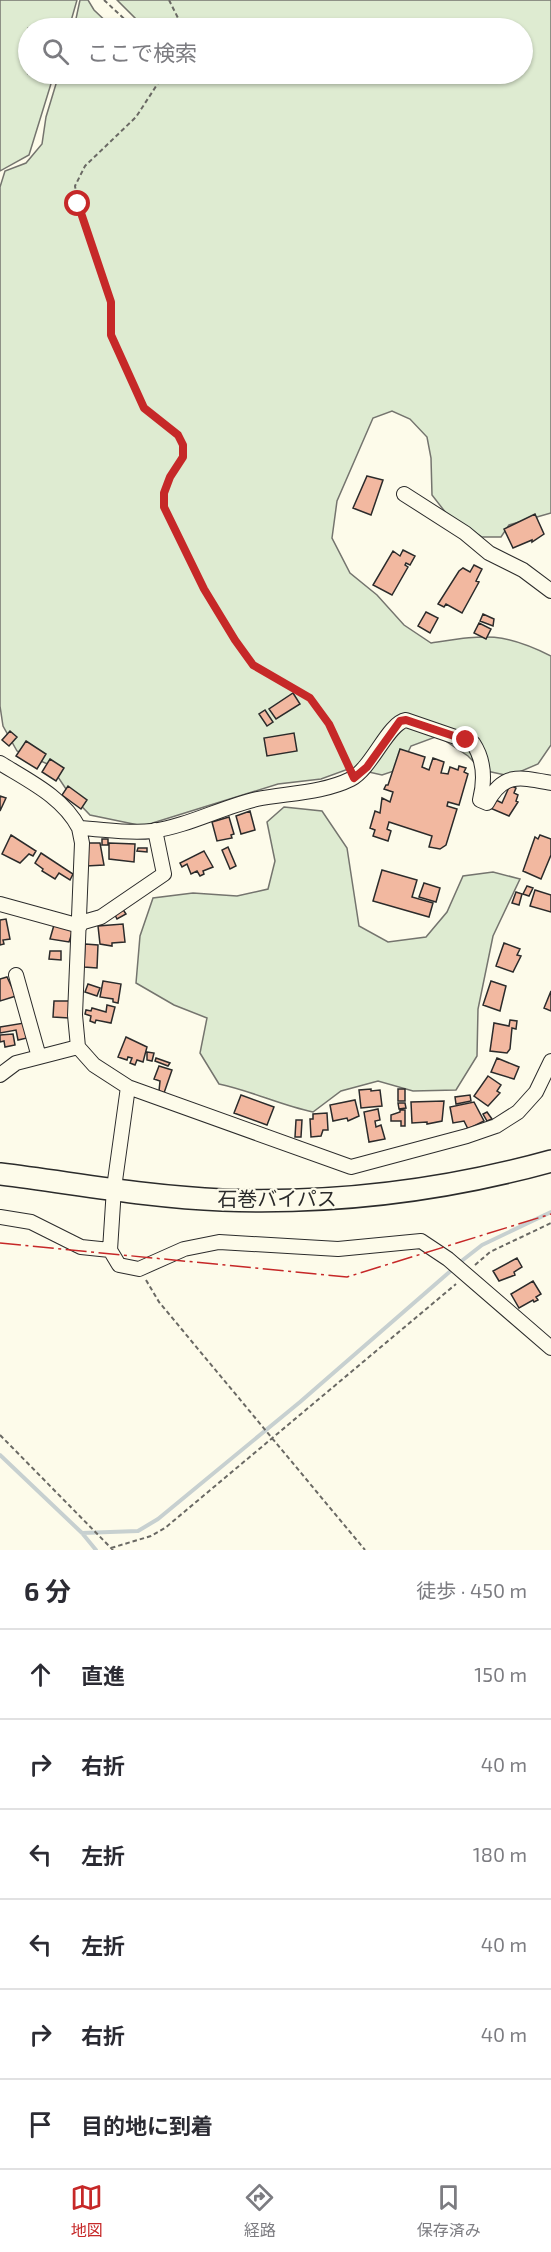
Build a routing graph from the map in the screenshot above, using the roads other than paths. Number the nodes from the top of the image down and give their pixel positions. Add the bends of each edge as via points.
1 (404, 494) dead end
2 (551, 591) edge
3 (0, 763) edge
4 (551, 783) edge
5 (79, 828) junction
6 (154, 830) junction
7 (0, 904) edge
8 (80, 924) junction
9 (16, 975) dead end
10 (78, 1047) junction
11 (39, 1057) junction
12 (551, 1061) edge
13 (0, 1075) edge
14 (128, 1087) junction
15 (551, 1161) edge
16 (0, 1174) edge
17 (114, 1188) junction
18 (0, 1217) edge
19 (110, 1250) junction
20 (551, 1348) edge

1 - 2 street
3 - 5 street via 61,803
4 - 6 street via 513,778 498,785 487,804 480,800 482,759 473,743 406,720 396,725 367,767 354,778 257,799
5 - 6 street via 133,833
5 - 8 street
6 - 8 street via 164,874 100,917
7 - 8 street
8 - 10 street via 75,1015
9 - 11 street
10 - 11 street
10 - 14 street via 94,1065
11 - 13 street via 16,1063
12 - 14 street via 536,1092 518,1112 496,1126 351,1167
14 - 17 street
15 - 17 highway, 石巻バイパス via 434,1188 333,1199 220,1199
16 - 17 highway, 石巻バイパス
17 - 19 street
18 - 19 street via 31,1222 81,1247
19 - 20 street via 119,1265 139,1269 184,1249 219,1242 338,1249 421,1241 448,1259

